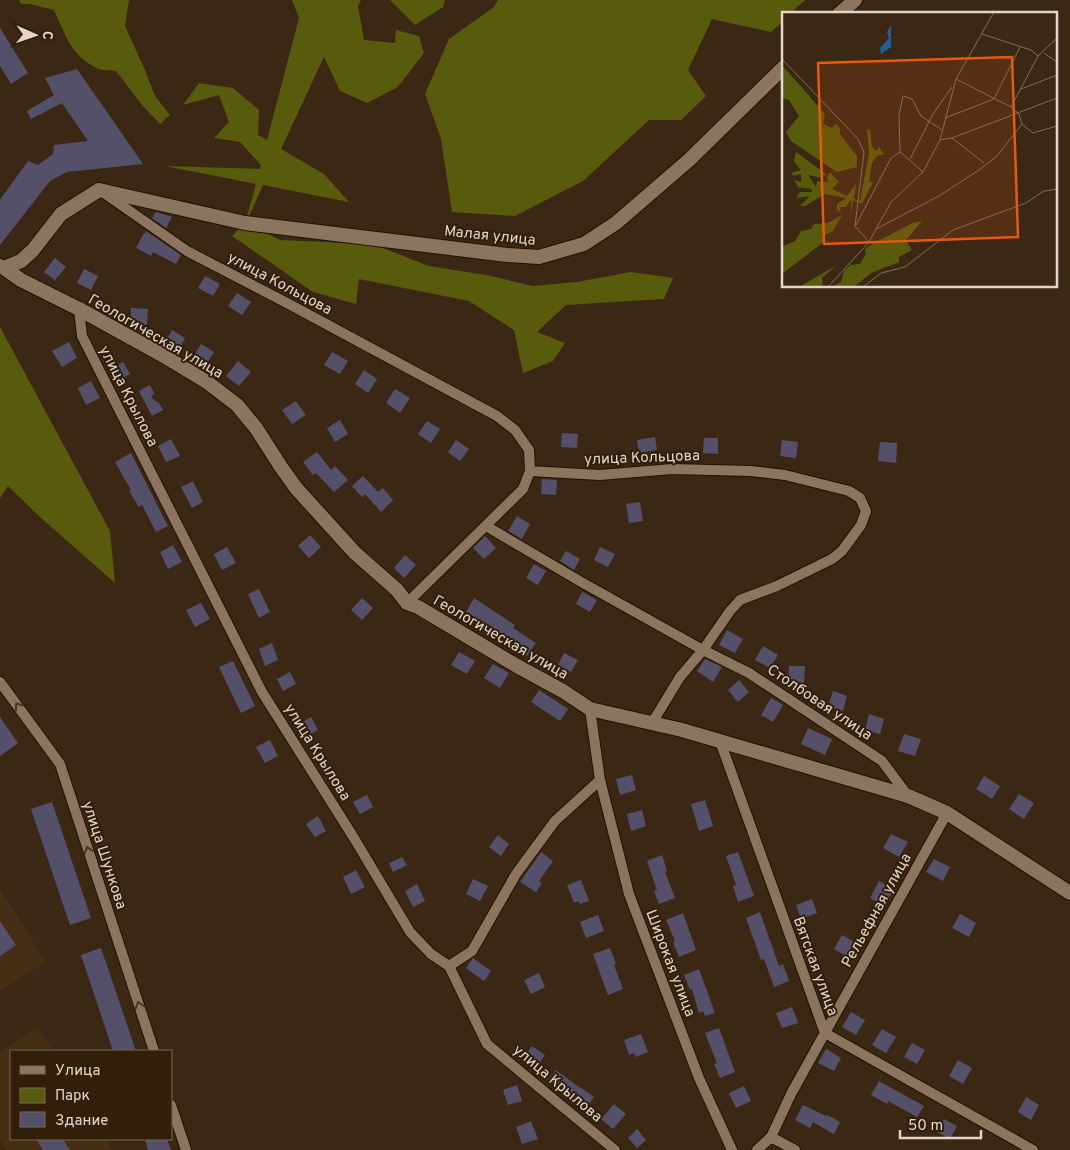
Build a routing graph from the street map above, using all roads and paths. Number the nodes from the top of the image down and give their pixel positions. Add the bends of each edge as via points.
1 (855, 0) edge
2 (841, 12) edge
3 (782, 69) edge
4 (99, 190) junction
5 (2, 267) edge
6 (79, 309) junction
7 (530, 471) junction
8 (486, 526) junction
9 (407, 603) junction
10 (703, 650) junction
11 (0, 682) edge
12 (590, 709) junction
13 (652, 723) junction
14 (720, 741) junction
15 (600, 780) junction
16 (908, 796) junction
17 (947, 813) junction
18 (1070, 893) edge
19 (449, 966) junction
20 (825, 1033) junction
21 (154, 1050) edge
22 (172, 1108) edge
23 (770, 1137) junction
24 (186, 1150) edge
25 (615, 1150) edge
26 (732, 1150) edge
27 (757, 1150) edge
28 (795, 1150) edge
29 (1033, 1150) edge

1 - 2 street
3 - 4 street, Малая улица via 689,160 616,223 584,244 539,257 246,223
4 - 5 street via 61,214 21,261
4 - 7 street, улица Кольцова via 187,251 497,416 515,430 529,450
5 - 6 street, Геологическая улица via 20,280
6 - 9 street, Геологическая улица via 207,382 237,405 296,488 355,553
6 - 19 street, улица Крылова via 82,336 262,692 410,932 431,954
7 - 8 street via 523,489
7 - 10 street, улица Кольцова via 600,476 672,469 751,471 785,475 849,492 860,498 866,511 861,525 842,551 777,586 740,600
8 - 9 street
8 - 10 street, Столбовая улица
9 - 12 street, Геологическая улица
10 - 13 street via 680,678
10 - 16 street, Столбовая улица via 749,673 882,761
21 -> 11 street, улица Шункова via 60,764
12 - 13 street, Геологическая улица
12 - 15 street, Широкая улица
13 - 14 street, Геологическая улица
14 - 16 street, Геологическая улица
14 - 20 street, Вятская улица
15 - 19 street via 556,821 516,874 472,951
15 - 26 street, Широкая улица via 629,894 699,1078
16 - 17 street, Геологическая улица
17 - 18 street, Геологическая улица
17 - 20 street, Рельефная улица
19 - 25 street, улица Крылова via 487,1044
20 - 23 street, Рельефная улица
20 - 29 street, Вятская улица
22 - 24 street
23 - 27 street, Рельефная улица
23 - 28 street

